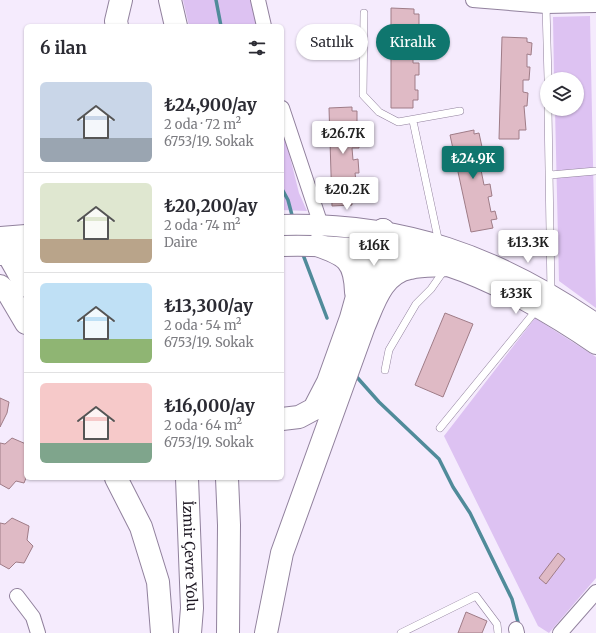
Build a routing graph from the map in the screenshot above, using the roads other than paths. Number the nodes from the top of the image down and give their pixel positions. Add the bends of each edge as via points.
1 (121, 0) edge
2 (127, 0) edge
3 (170, 0) edge
4 (258, 0) edge
5 (473, 0) edge
6 (596, 5) edge
7 (546, 6) junction
8 (364, 13) dead end
9 (117, 24) edge
10 (132, 24) edge
11 (176, 24) edge
12 (264, 24) edge
13 (548, 72) edge
14 (460, 111) dead end
15 (284, 116) edge
16 (548, 116) edge
17 (413, 121) junction
18 (596, 171) edge
19 (550, 175) junction
20 (284, 226) edge
21 (383, 230) junction
22 (312, 235) junction
23 (24, 236) edge
24 (439, 244) junction
25 (284, 245) edge
26 (7, 248) edge
27 (378, 251) junction
28 (447, 265) junction
29 (9, 285) edge
30 (380, 290) junction
31 (356, 297) junction
32 (544, 302) junction
33 (24, 319) edge
34 (596, 324) edge
35 (596, 344) edge
36 (385, 370) dead end
37 (284, 419) edge
38 (440, 428) dead end
39 (117, 480) edge
40 (188, 480) edge
41 (227, 480) edge
42 (596, 592) edge
43 (17, 596) dead end
44 (38, 633) edge
45 (162, 633) edge
46 (190, 633) edge
47 (228, 633) edge
48 (266, 633) edge
49 (401, 633) edge
50 (498, 633) edge
51 (560, 633) edge

1 - 9 highway
2 - 10 highway
3 - 11 highway
4 - 12 street
5 - 7 street
6 - 7 street
7 - 13 lane
8 - 17 lane via 363,95 379,112 398,122
14 - 17 lane
15 - 22 street
16 - 19 lane
17 - 24 lane
18 - 19 lane
19 - 32 lane
20 - 22 street
21 - 22 street
21 - 24 street
21 - 27 highway
22 - 25 street
22 - 27 street
22 - 31 highway via 344,256 353,267
23 - 26 street
24 - 32 street via 505,270
26 - 29 highway
27 - 28 street
27 - 30 highway
27 - 31 highway via 363,275
28 - 30 highway via 410,268 394,274
28 - 32 street
28 - 36 lane via 432,289 416,304 389,350
29 - 33 highway
30 - 48 highway via 364,326 282,553
31 - 37 highway via 328,382 314,409 299,417
32 - 34 street
32 - 35 street via 565,322
32 - 38 lane
39 - 45 highway via 141,527 158,582
40 - 46 highway, İzmir Çevre Yolu via 192,608
41 - 47 highway
42 - 51 street
43 - 44 street via 33,617
49 - 50 lane via 476,596 497,624

